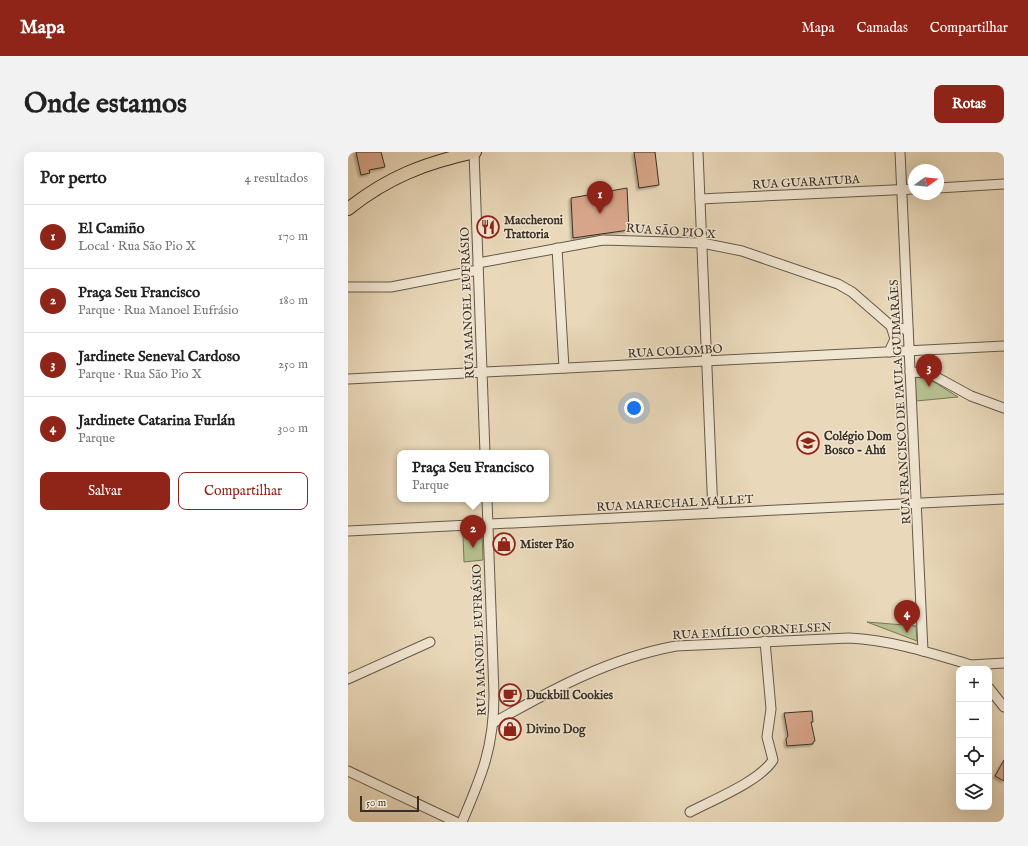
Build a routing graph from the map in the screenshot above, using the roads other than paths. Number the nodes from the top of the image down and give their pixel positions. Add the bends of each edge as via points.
1 (474, 152) edge
2 (698, 152) edge
3 (900, 152) edge
4 (1004, 184) edge
5 (944, 188) edge
6 (902, 189) junction
7 (908, 189) edge
8 (700, 199) junction
9 (348, 209) edge
10 (702, 243) junction
11 (557, 248) junction
12 (478, 266) junction
13 (348, 287) edge
14 (891, 326) junction
15 (908, 330) junction
16 (1004, 346) edge
17 (909, 351) junction
18 (889, 352) junction
19 (707, 361) junction
20 (564, 368) junction
21 (910, 372) junction
22 (482, 373) junction
23 (348, 379) edge
24 (1004, 408) edge
25 (485, 450) edge
26 (1004, 498) edge
27 (487, 502) edge
28 (916, 503) junction
29 (713, 513) junction
30 (488, 524) junction
31 (348, 531) edge
32 (765, 641) junction
33 (430, 642) dead end
34 (923, 651) junction
35 (1004, 663) edge
36 (970, 666) edge
37 (981, 666) edge
38 (348, 679) edge
39 (992, 692) edge
40 (1004, 707) edge
41 (494, 723) junction
42 (348, 771) edge
43 (690, 812) dead end
44 (456, 822) edge
45 (462, 822) edge

1 - 9 main road via 404,173
1 - 12 street, RUA MANOEL EUFRÁSIO
2 - 8 street
3 - 6 street, RUA FRANCISCO DE PAULA GUIMARÃES
4 - 5 street
6 - 7 street, RUA GUARATUBA
6 - 8 street, RUA GUARATUBA
6 - 15 street, RUA FRANCISCO DE PAULA GUIMARÃES
8 - 10 street
10 - 11 street, RUA SÃO PIO X via 610,239
10 - 14 street, RUA SÃO PIO X via 742,251 838,284 852,292
10 - 19 street
11 - 12 street, RUA SÃO PIO X
11 - 20 street
12 - 13 street, RUA SÃO PIO X via 391,287
12 - 22 street, RUA MANOEL EUFRÁSIO
14 - 15 street, RUA SÃO PIO X
14 - 18 street via 895,339
15 - 17 street, RUA FRANCISCO DE PAULA GUIMARÃES
16 - 17 street, RUA COLOMBO
17 - 18 street, RUA COLOMBO
17 - 21 street, RUA FRANCISCO DE PAULA GUIMARÃES
18 - 19 street, RUA COLOMBO
19 - 20 street, RUA COLOMBO
19 - 29 street
20 - 22 street, RUA COLOMBO
21 - 24 street via 929,373 971,396
21 - 28 street, RUA FRANCISCO DE PAULA GUIMARÃES
22 - 23 street, RUA COLOMBO
22 - 25 street, RUA MANOEL EUFRÁSIO
26 - 28 street, RUA MARECHAL MALLET
27 - 30 street, RUA MANOEL EUFRÁSIO
28 - 29 street, RUA MARECHAL MALLET
28 - 34 street, RUA FRANCISCO DE PAULA GUIMARÃES
29 - 30 street, RUA MARECHAL MALLET
30 - 31 street, RUA MARECHAL MALLET
30 - 41 street, RUA MANOEL EUFRÁSIO
32 - 34 street, RUA EMÍLIO CORNELSEN via 868,639
32 - 41 street, RUA EMÍLIO CORNELSEN via 676,646 639,655 569,682
32 - 43 street via 771,709 767,737 773,760 758,776
33 - 38 street
34 - 36 street, RUA EMÍLIO CORNELSEN
35 - 37 street, RUA EMÍLIO CORNELSEN
39 - 40 street
41 - 45 street, RUA MANOEL EUFRÁSIO via 487,760
42 - 44 street

